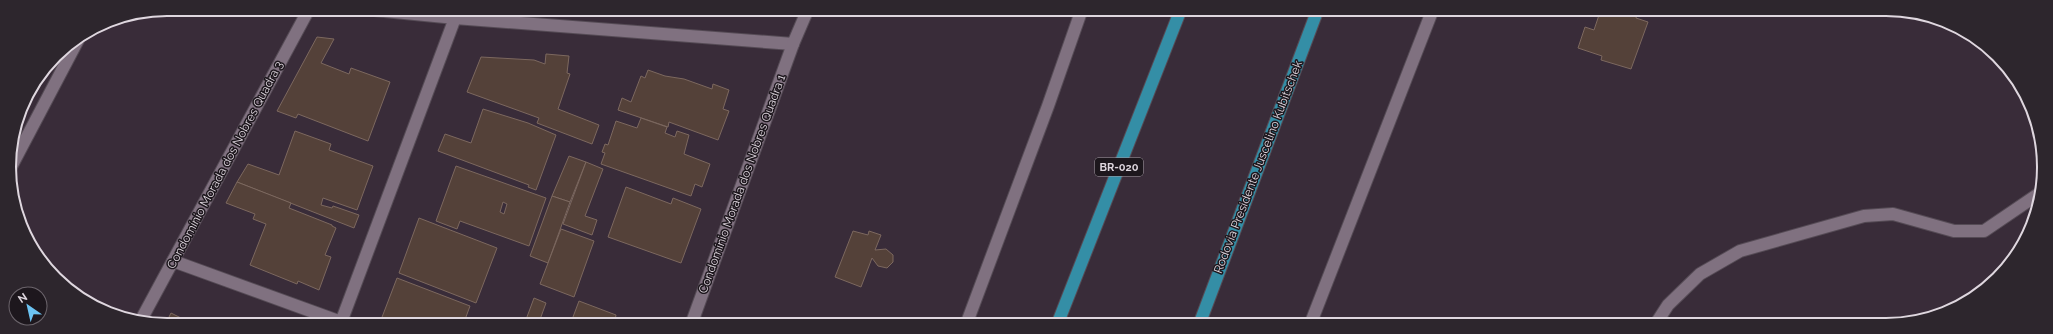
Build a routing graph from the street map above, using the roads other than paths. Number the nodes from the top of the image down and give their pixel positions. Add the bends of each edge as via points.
1 (305, 16) edge
2 (435, 16) edge
3 (805, 16) edge
4 (1080, 16) edge
5 (1178, 16) edge
6 (1315, 16) edge
7 (1429, 16) edge
8 (455, 18) junction
9 (793, 44) junction
10 (74, 48) edge
11 (16, 158) edge
12 (2034, 197) edge
13 (173, 261) junction
14 (143, 316) edge
15 (325, 318) edge
16 (343, 318) edge
17 (694, 318) edge
18 (969, 318) edge
19 (1060, 318) edge
20 (1202, 318) edge
21 (1313, 318) edge
22 (1660, 318) edge

1 - 13 street, Condomínio Morada dos Nobres Quadra 3
2 - 8 street
3 - 9 street
4 - 18 street
5 - 19 highway, BR-020
6 - 20 highway, Rodovia Presidente Juscelino Kubitschek
7 - 21 street
8 - 9 street
8 - 16 street
9 - 17 street, Condomínio Morada dos Nobres Quadra 1
10 - 11 street
12 - 22 street via 1984,231 1954,231 1893,214 1864,216 1740,251 1700,274 1668,305
13 - 14 street, Condomínio Morada dos Nobres Quadra 3
13 - 15 street

